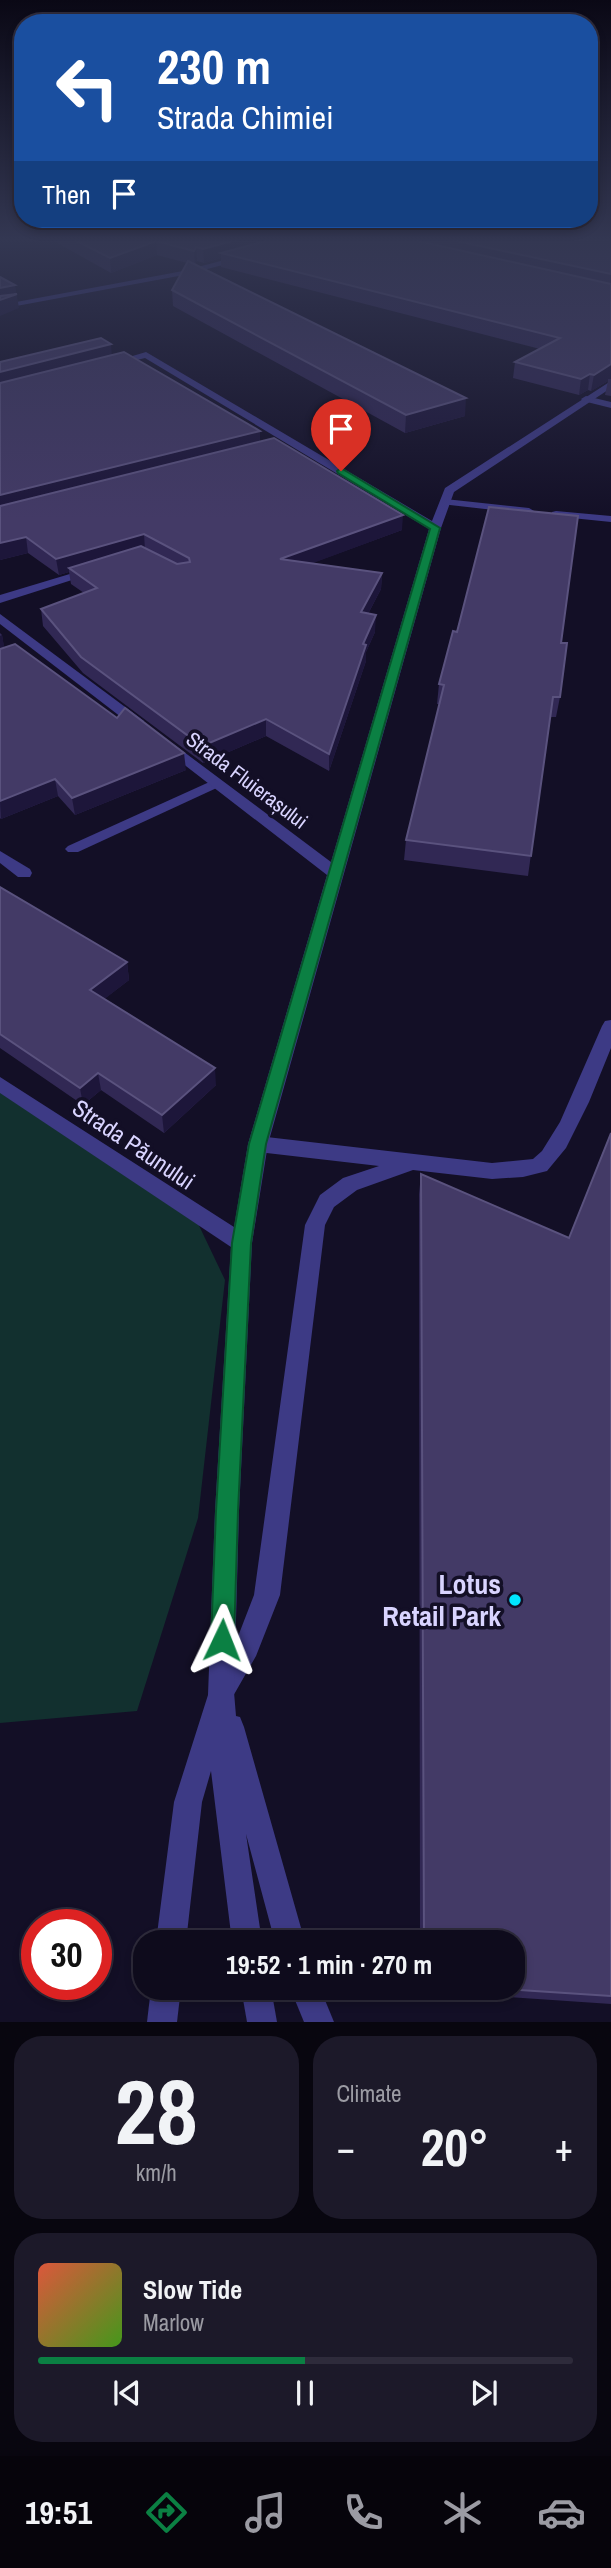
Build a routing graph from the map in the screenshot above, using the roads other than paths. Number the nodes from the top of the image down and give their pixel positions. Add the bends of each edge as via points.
1 (106, 365) edge
2 (611, 384) edge
3 (586, 400) junction
4 (611, 405) edge
5 (294, 442) junction
6 (281, 445) edge
7 (445, 502) junction
8 (611, 519) edge
9 (435, 528) junction
10 (104, 567) edge
11 (0, 599) edge
12 (0, 618) edge
13 (216, 783) junction
14 (73, 849) dead end
15 (0, 856) edge
16 (24, 873) dead end
17 (335, 873) junction
18 (611, 1026) edge
19 (0, 1084) edge
20 (258, 1144) junction
21 (412, 1162) junction
22 (242, 1243) junction
23 (221, 1692) junction
24 (173, 1930) edge
25 (245, 1930) edge
26 (287, 1930) edge
27 (165, 2000) edge
28 (258, 2000) edge
29 (310, 2000) edge
30 (162, 2022) edge
31 (262, 2022) edge
32 (319, 2022) edge

1 - 5 street via 146,355
2 - 3 street
3 - 4 street
3 - 7 street via 449,490
5 - 6 street
5 - 9 street
7 - 8 street
7 - 9 street
9 - 17 street
10 - 11 street
12 - 13 street, Strada Fluierașului via 30,648
13 - 14 street
13 - 17 street, Strada Fluierașului
15 - 16 street
17 - 20 street
18 - 21 street via 560,1144 542,1164 492,1171
19 - 22 street, Strada Păunului
20 - 21 street
20 - 22 street
21 - 23 street via 350,1184 327,1201 315,1225 267,1595 247,1647
22 - 23 street
23 - 24 street via 188,1802
23 - 25 street via 226,1796
23 - 26 street
27 - 30 street
28 - 31 street
29 - 32 street

